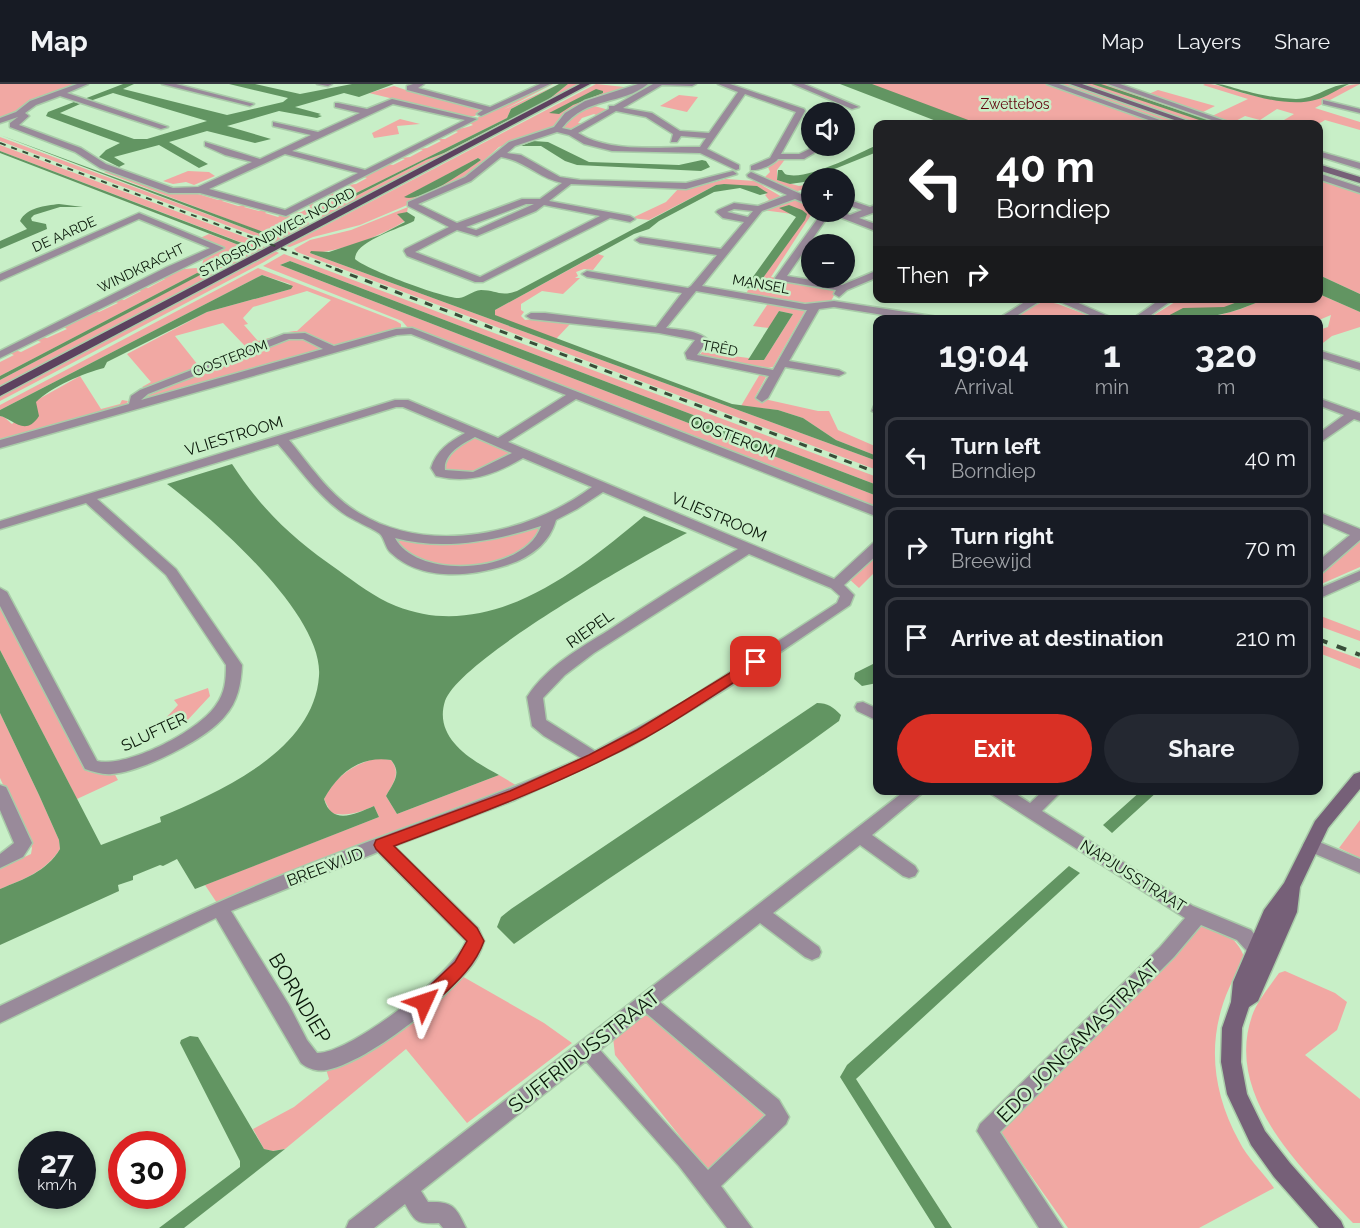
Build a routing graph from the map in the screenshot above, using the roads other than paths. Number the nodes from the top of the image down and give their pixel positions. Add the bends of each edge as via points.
1 (84, 84) edge
2 (166, 84) edge
3 (321, 84) edge
4 (328, 84) edge
5 (420, 84) edge
6 (527, 84) edge
7 (546, 84) edge
8 (586, 84) edge
9 (593, 84) edge
10 (645, 84) edge
11 (658, 84) edge
12 (665, 84) edge
13 (692, 84) edge
14 (722, 84) edge
15 (798, 84) edge
16 (1051, 84) edge
17 (1074, 84) edge
18 (1112, 84) edge
19 (738, 88) edge
20 (818, 92) junction
21 (58, 93) junction
22 (566, 96) junction
23 (843, 102) edge
24 (1326, 102) dead end
25 (588, 103) junction
26 (250, 104) dead end
27 (338, 105) dead end
28 (478, 106) junction
29 (615, 108) junction
30 (489, 109) junction
31 (800, 110) junction
32 (1360, 111) edge
33 (369, 112) junction
34 (20, 114) junction
35 (473, 119) junction
36 (1155, 120) edge
37 (1181, 120) edge
38 (1218, 120) edge
39 (0, 121) edge
40 (276, 124) dead end
41 (164, 127) dead end
42 (556, 129) junction
43 (572, 133) junction
44 (678, 133) junction
45 (320, 135) junction
46 (712, 136) junction
47 (208, 144) dead end
48 (295, 146) junction
49 (668, 149) junction
50 (702, 150) junction
51 (284, 152) junction
52 (499, 154) junction
53 (1323, 155) edge
54 (776, 156) junction
55 (803, 156) edge
56 (261, 162) junction
57 (1360, 166) edge
58 (378, 167) junction
59 (1323, 169) edge
60 (734, 170) junction
61 (367, 172) junction
62 (752, 172) junction
63 (1323, 178) edge
64 (1360, 180) edge
65 (568, 182) junction
66 (1360, 189) edge
67 (200, 190) junction
68 (793, 196) junction
69 (801, 199) edge
70 (544, 202) junction
71 (855, 204) edge
72 (759, 209) junction
73 (873, 209) edge
74 (873, 209) edge
75 (609, 215) junction
76 (139, 216) joint
77 (855, 216) edge
78 (630, 219) dead end
79 (750, 220) junction
80 (855, 220) edge
81 (873, 227) edge
82 (456, 228) junction
83 (640, 240) dead end
84 (801, 248) edge
85 (725, 253) junction
86 (587, 274) dead end
87 (873, 275) edge
88 (0, 278) edge
89 (801, 281) edge
90 (855, 283) edge
91 (843, 288) edge
92 (692, 290) junction
93 (885, 303) edge
94 (1031, 303) edge
95 (1069, 303) edge
96 (1162, 303) edge
97 (834, 304) junction
98 (815, 306) junction
99 (881, 311) junction
100 (906, 315) edge
101 (1010, 315) edge
102 (1099, 315) edge
103 (1144, 315) edge
104 (531, 316) dead end
105 (659, 330) junction
106 (334, 350) junction
107 (0, 355) edge
108 (1323, 355) edge
109 (1360, 367) edge
110 (778, 368) junction
111 (839, 373) dead end
112 (0, 392) edge
113 (575, 395) junction
114 (762, 398) dead end
115 (1323, 403) edge
116 (135, 407) junction
117 (1357, 415) edge
118 (476, 432) junction
119 (1323, 437) edge
120 (281, 439) junction
121 (500, 442) junction
122 (0, 444) edge
123 (523, 452) junction
124 (602, 486) junction
125 (88, 498) junction
126 (873, 511) edge
127 (549, 517) junction
128 (1323, 518) edge
129 (0, 525) edge
130 (385, 531) junction
131 (1360, 534) edge
132 (749, 548) junction
133 (873, 551) edge
134 (1323, 564) edge
135 (1360, 575) edge
136 (836, 585) junction
137 (0, 592) edge
138 (1323, 593) edge
139 (863, 707) dead end
140 (873, 713) edge
141 (594, 758) junction
142 (1360, 778) edge
143 (0, 791) edge
144 (911, 795) edge
145 (1005, 795) edge
146 (1049, 795) edge
147 (1031, 811) junction
148 (859, 835) junction
149 (382, 845) junction
150 (1312, 845) junction
151 (0, 861) edge
152 (1360, 866) edge
153 (909, 871) dead end
154 (220, 909) junction
155 (761, 914) junction
156 (1198, 916) junction
157 (812, 952) dead end
158 (1262, 954) junction
159 (646, 1002) junction
160 (0, 1015) edge
161 (587, 1049) junction
162 (707, 1185) junction
163 (408, 1188) junction
164 (357, 1228) edge
165 (455, 1228) edge
166 (741, 1228) edge
167 (1052, 1228) edge
168 (1333, 1228) edge

1 - 21 street
2 - 26 street
3 - 4 street
5 - 28 street via 410,88
6 - 28 street
7 - 30 street
8 - 22 main road, STADSRONDWEG-NOORD
9 - 22 main road, STADSRONDWEG-NOORD
10 - 25 street
11 - 29 street
12 - 13 street
14 - 19 street
15 - 20 street
16 - 36 street
17 - 37 main road
18 - 38 street
19 - 31 street
19 - 46 street
20 - 23 street
20 - 31 street
21 - 34 street via 33,103
21 - 41 street
22 - 112 main road, STADSRONDWEG-NOORD
24 - 32 street
25 - 29 street
25 - 42 street via 568,115
27 - 33 street
28 - 30 street
29 - 43 street
29 - 44 street via 649,115
30 - 35 street
31 - 54 street
33 - 35 street via 392,101
33 - 45 street
34 - 39 street
34 - 67 street via 25,116 15,126 82,153 103,166 172,191
35 - 58 street
40 - 45 street
42 - 43 street
42 - 52 street via 512,144
43 - 49 street via 599,146
44 - 46 street
44 - 49 street
45 - 48 street
46 - 50 street
47 - 56 street
48 - 51 street
48 - 58 street
49 - 50 street
50 - 60 street
51 - 56 street
51 - 61 street
52 - 65 street via 518,157
52 - 82 street via 468,178 411,204
53 - 57 street
54 - 55 street
54 - 62 street
56 - 67 street
58 - 61 street
59 - 64 main road
60 - 62 street
60 - 65 street via 686,186
61 - 67 street via 286,213
62 - 68 street
63 - 66 street
65 - 70 street
68 - 69 street
68 - 72 street, MANSEL
70 - 75 street
70 - 82 street via 525,201
70 - 82 street via 483,232
71 - 73 street
72 - 79 street, MANSEL
72 - 79 street, MANSEL via 735,206 721,212
74 - 77 street
75 - 78 street
75 - 82 street via 479,280 409,251
76 - 88 street, DE AARDE
76 - 107 street, WINDKRACHT via 219,248
79 - 85 street, MANSEL
80 - 81 street
83 - 85 street, MANSEL
84 - 89 street via 780,278
85 - 92 street, MANSEL
86 - 92 street
87 - 90 street
91 - 97 street
92 - 98 street, MANSEL
92 - 105 street
93 - 99 street
94 - 101 street
95 - 102 street
96 - 103 street
97 - 98 street, MANSEL
97 - 99 street, MANSEL
98 - 110 street
99 - 100 street, MANSEL
104 - 105 street, TRÊD
105 - 110 street, TRÊD via 702,338 691,353 698,360
106 - 113 street, OOSTEROM via 412,331
106 - 116 street, OOSTEROM
106 - 116 street, OOSTEROM via 305,336 288,336 144,392 135,398
108 - 109 street
110 - 111 street, TRÊD
110 - 114 street
113 - 121 street
113 - 126 street, OOSTEROM
115 - 117 street
116 - 122 street, OOSTEROM
117 - 119 street
118 - 120 street, VLIESTROOM via 404,403
118 - 121 street, VLIESTROOM
118 - 123 street via 445,452 437,468 440,473 471,478
120 - 125 street, VLIESTROOM
120 - 130 street via 351,514
121 - 123 street, VLIESTROOM
123 - 124 street, VLIESTROOM
124 - 127 street
124 - 132 street, VLIESTROOM
125 - 129 street, VLIESTROOM
125 - 137 street, SLUFTER via 171,572 234,665 231,696 219,714 181,743 129,764 104,770 91,765
127 - 130 street via 500,533 454,540
127 - 130 street via 545,534 521,556 465,570 425,566 406,559 394,552
128 - 131 street
131 - 134 street
132 - 136 street, VLIESTROOM
132 - 141 street, RIEPEL via 670,596 544,684 535,697 538,722
133 - 136 street
135 - 138 street
136 - 141 street, BREEWIJD via 847,595 843,605 642,734
139 - 140 street
141 - 149 street, BREEWIJD via 515,795
142 - 150 main road via 1321,825
143 - 151 street via 23,843 20,850
144 - 148 street, SUFFRIDUSSTRAAT
145 - 147 street, NAPJUSSTRAAT
146 - 147 street
147 - 156 street, NAPJUSSTRAAT
148 - 153 street
148 - 155 street, SUFFRIDUSSTRAAT
149 - 154 street, BREEWIJD
149 - 154 street, BORNDIEP via 475,941 461,966 424,1002 380,1034 328,1062 315,1062 306,1055
150 - 152 street
150 - 158 main road via 1291,887 1288,912
154 - 160 street, BREEWIJD
155 - 157 street
155 - 159 street, SUFFRIDUSSTRAAT
156 - 158 street, NAPJUSSTRAAT via 1244,935
156 - 167 street, EDO JONGAMASTRAAT via 1167,952 987,1131
158 - 168 main road via 1251,995 1241,1002 1232,1028 1237,1094 1258,1138
159 - 161 street, SUFFRIDUSSTRAAT
159 - 162 street via 772,1106 779,1117
161 - 162 street
161 - 163 street, SUFFRIDUSSTRAAT
162 - 166 street
163 - 164 street, SUFFRIDUSSTRAAT
163 - 165 street via 422,1213 445,1212

